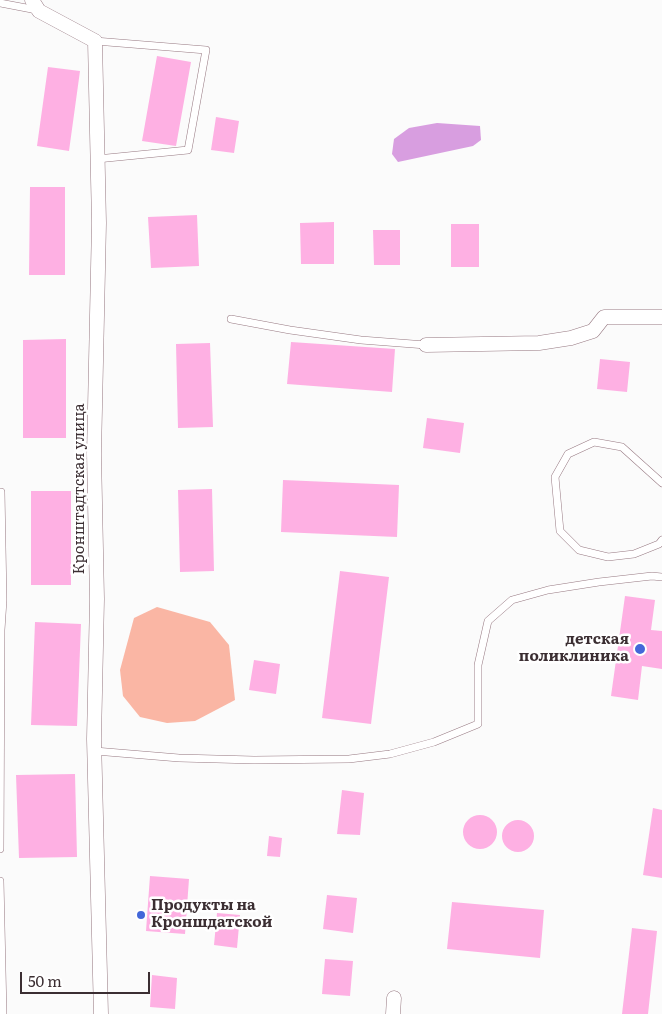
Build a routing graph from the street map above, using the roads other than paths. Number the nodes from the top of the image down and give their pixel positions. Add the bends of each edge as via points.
1 (0, 3) edge
2 (36, 5) edge
3 (95, 41) junction
4 (98, 159) junction
5 (662, 317) edge
6 (231, 319) dead end
7 (426, 345) joint
8 (662, 483) edge
9 (2, 492) dead end
10 (662, 540) edge
11 (662, 577) edge
12 (95, 751) junction
13 (0, 849) edge
14 (0, 881) edge
15 (394, 998) dead end
16 (4, 1014) edge
17 (101, 1014) edge
18 (393, 1014) edge

1 - 2 lane
2 - 3 street
3 - 4 street, Кронштадтская улица
3 - 4 lane via 206,50 188,150
4 - 12 street, Кронштадтская улица via 94,454 97,599
5 - 7 street via 604,317 593,330 571,338 539,342
6 - 7 lane via 361,340
8 - 10 lane via 622,447 594,442 568,454 555,477 560,531 579,550 608,557 634,554
9 - 13 lane
11 - 12 lane via 599,582 512,600 488,621 478,665 478,724 434,742 390,754 349,759 179,758
12 - 17 street, Кронштадтская улица
14 - 16 lane
15 - 18 street

